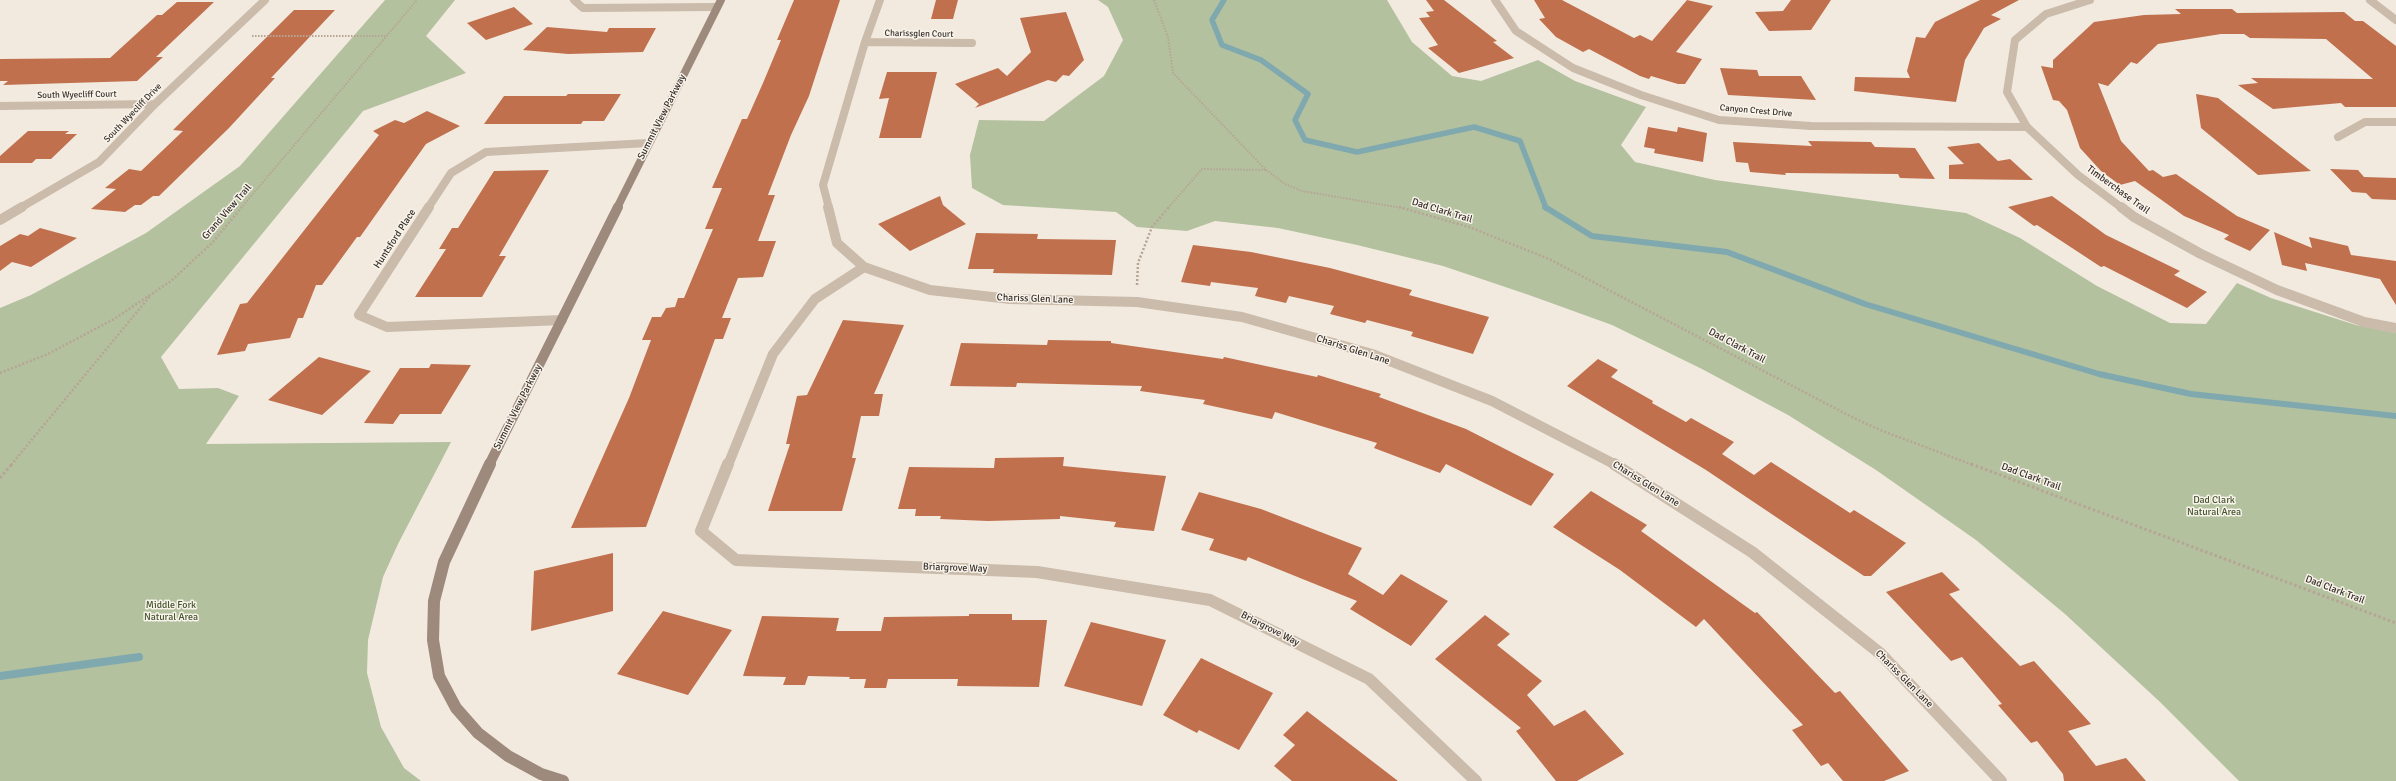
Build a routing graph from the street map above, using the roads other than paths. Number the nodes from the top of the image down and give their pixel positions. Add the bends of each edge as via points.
1 (265, 0) edge
2 (574, 0) edge
3 (880, 0) edge
4 (1495, 0) edge
5 (2090, 0) edge
6 (2370, 0) edge
7 (719, 4) edge
8 (2396, 20) edge
9 (865, 42) junction
10 (972, 43) dead end
11 (155, 104) junction
12 (0, 106) edge
13 (2396, 122) edge
14 (2027, 127) junction
15 (2338, 136) dead end
16 (648, 143) junction
17 (0, 220) edge
18 (864, 267) junction
19 (562, 320) junction
20 (2396, 328) edge
21 (563, 781) edge
22 (1476, 781) edge
23 (2001, 781) edge

1 - 11 street, South Wyecliff Drive
2 - 7 street via 584,8
3 - 9 street, Chariss Glen Lane
4 - 14 street, Canyon Crest Drive via 1516,31 1573,68 1641,95 1719,120 1811,126
5 - 14 street, Timberchase Trail via 2046,14 2015,40 2007,92
6 - 8 street
7 - 16 street, Summit View Parkway
9 - 10 street, Charissglen Court
9 - 18 street, Chariss Glen Lane via 823,185 837,243
11 - 12 street, South Wyecliff Court
11 - 17 street, South Wyecliff Drive via 99,162
13 - 15 street via 2365,122
14 - 20 street, Timberchase Trail via 2078,175 2134,217 2200,254 2277,290 2364,322
16 - 19 street, Summit View Parkway
16 - 19 street, Huntsford Place via 486,152 451,173 359,315 387,327
18 - 22 street, Briargrove Way via 814,299 773,354 701,531 736,560 1037,572 1210,600 1369,679
18 - 23 street, Chariss Glen Lane via 930,290 1010,299 1137,302 1242,317 1372,354 1492,401 1627,470 1752,552 1881,654
19 - 21 street, Summit View Parkway via 474,495 444,562 434,601 433,640 440,676 456,708 478,733 508,756 542,774

